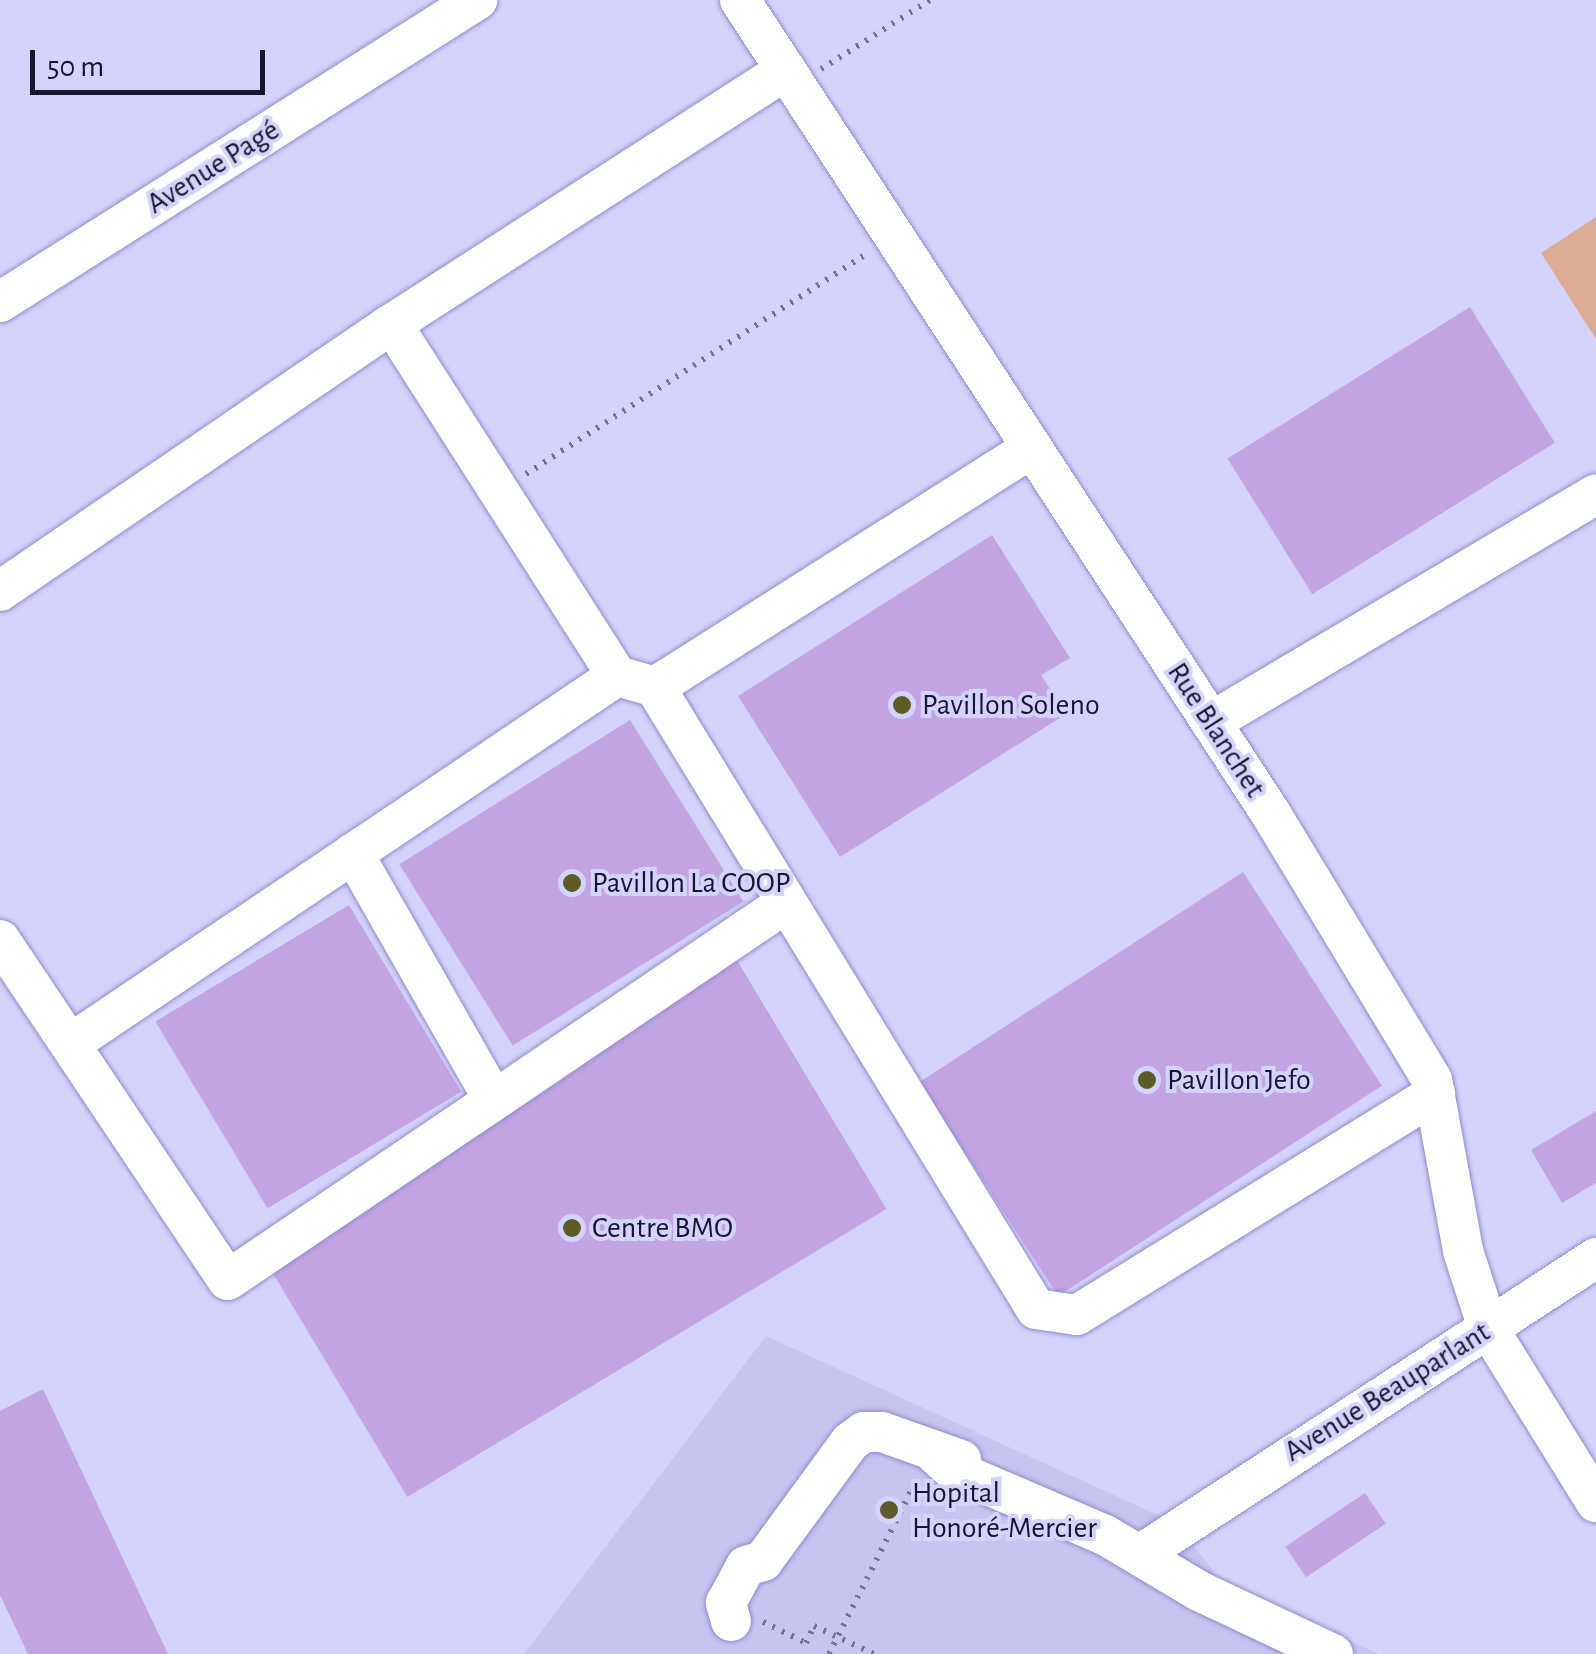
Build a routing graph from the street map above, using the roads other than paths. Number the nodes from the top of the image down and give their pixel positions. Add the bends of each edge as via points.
1 (477, 0) edge
2 (740, 0) edge
3 (791, 78) junction
4 (0, 302) edge
5 (392, 324) junction
6 (1032, 448) junction
7 (1596, 494) edge
8 (0, 591) edge
9 (636, 681) junction
10 (1210, 722) junction
11 (353, 853) junction
12 (786, 902) junction
13 (0, 940) edge
14 (70, 1044) junction
15 (1435, 1094) junction
16 (494, 1100) junction
17 (1596, 1258) edge
18 (1488, 1328) junction
19 (1596, 1502) edge
20 (1141, 1554) junction
21 (731, 1630) edge
22 (1333, 1654) edge

1 - 4 street, Avenue Pagé
2 - 3 street, Rue Blanchet
3 - 5 street
3 - 6 street, Rue Blanchet
5 - 8 street
5 - 9 street
6 - 9 street
6 - 10 street, Rue Blanchet
7 - 10 street
9 - 11 street
9 - 12 street
10 - 15 street, Rue Blanchet
11 - 14 street
11 - 16 street
12 - 15 street via 1036,1309 1077,1315
12 - 16 street
13 - 14 street
14 - 16 street via 228,1280
15 - 18 street, Rue Blanchet via 1463,1251
17 - 18 street, Avenue Beauparlant
18 - 19 street, Rue Blanchet
18 - 20 street, Avenue Beauparlant via 1177,1524
20 - 21 street via 1011,1490 928,1463 882,1432 864,1432 806,1496 763,1561 746,1566 726,1603
20 - 22 street via 1199,1591

